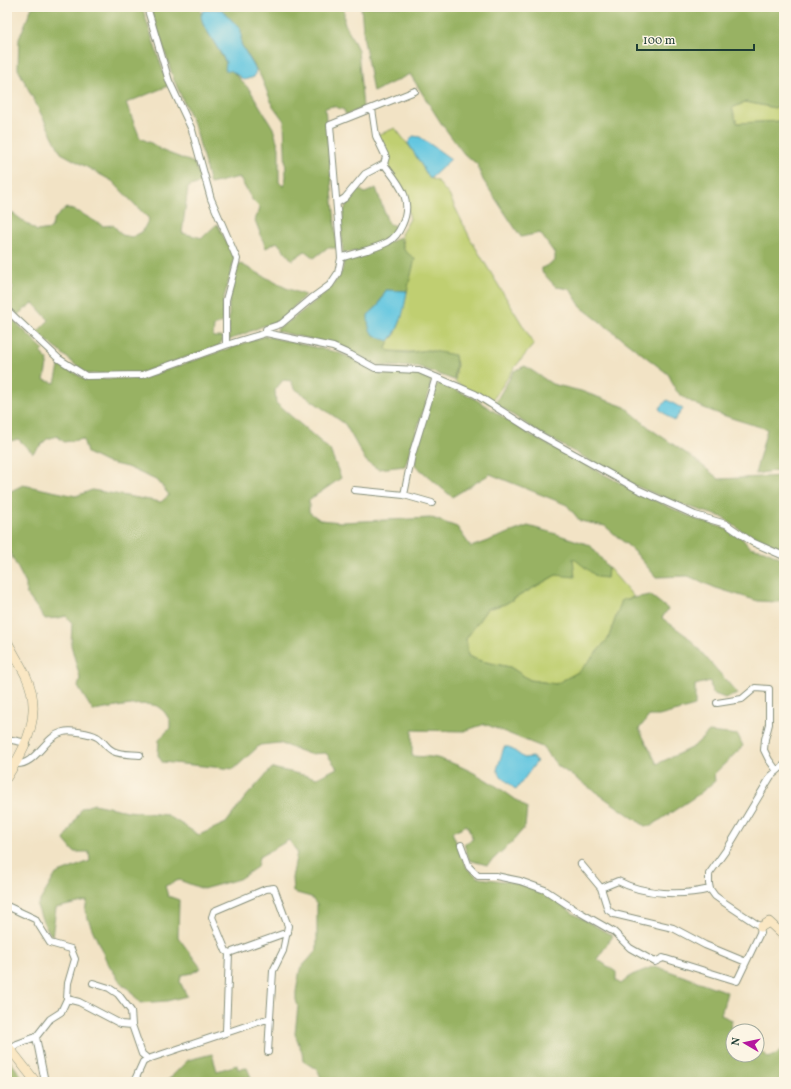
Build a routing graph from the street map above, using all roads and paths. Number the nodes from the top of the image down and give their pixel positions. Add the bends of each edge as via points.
1 (147, 7) edge
2 (415, 91) dead end
3 (372, 109) junction
4 (384, 164) junction
5 (337, 202) junction
6 (341, 258) junction
7 (7, 310) edge
8 (266, 333) junction
9 (226, 345) junction
10 (436, 377) junction
11 (354, 490) dead end
12 (404, 495) junction
13 (432, 503) dead end
14 (784, 556) edge
15 (8, 646) edge
16 (717, 703) dead end
17 (7, 739) edge
18 (26, 743) junction
19 (140, 755) dead end
20 (15, 764) junction
21 (784, 765) edge
22 (777, 771) junction
23 (7, 777) edge
24 (460, 845) dead end
25 (581, 864) dead end
26 (601, 888) junction
27 (710, 890) junction
28 (7, 906) edge
29 (761, 927) junction
30 (288, 932) junction
31 (784, 936) edge
32 (229, 953) junction
33 (746, 962) junction
34 (92, 983) dead end
35 (67, 999) junction
36 (270, 1018) junction
37 (132, 1025) junction
38 (226, 1031) junction
39 (36, 1037) junction
40 (9, 1047) edge
41 (268, 1052) dead end
42 (148, 1059) junction
43 (36, 1082) edge
44 (45, 1082) edge
45 (134, 1082) edge

1 - 9 street via 169,81 192,130 212,199 237,259 226,300
2 - 3 street
3 - 4 street via 376,136 386,157
3 - 5 street via 330,125
4 - 5 street via 365,174 345,198
4 - 6 street via 400,186 406,203 406,216 390,241
5 - 6 street
6 - 8 street via 338,273 330,285 282,324 266,329
7 - 9 street via 59,359 86,376 142,375
8 - 9 street
8 - 10 street via 333,348 375,368 419,370
10 - 12 street via 412,455
10 - 14 street via 475,394 538,434 637,489 695,515 726,524 752,542
11 - 12 street
12 - 13 street
15 - 18 street via 26,677 33,699 32,722
16 - 22 street via 742,699 755,688 769,689 769,724 764,750
17 - 18 street
18 - 20 street
19 - 20 street via 114,752 97,737 62,732 22,765
20 - 23 street
21 - 22 street
22 - 27 street via 771,776 709,874
24 - 33 street via 469,867 478,876 496,876 520,881 545,890 574,910 614,932 630,948 655,962 663,958 737,981
25 - 26 street
26 - 27 street via 618,881 628,887 661,892 696,893
26 - 33 street via 608,910 614,914 674,928 705,945
27 - 29 street via 722,902
28 - 35 street via 35,919 50,942 71,949 75,959 68,983
29 - 31 street via 769,922
29 - 33 street
30 - 32 street
30 - 32 street via 287,918 274,888 266,889 214,911 212,918
30 - 36 street via 283,951 273,971
32 - 38 street
34 - 37 street via 109,988 118,994 131,1011
35 - 37 street via 79,1002 121,1024
35 - 39 street via 61,1012 50,1019
36 - 38 street
36 - 41 street
37 - 42 street via 142,1054
38 - 42 street
39 - 40 street
39 - 44 street
40 - 43 street
42 - 45 street via 143,1062

